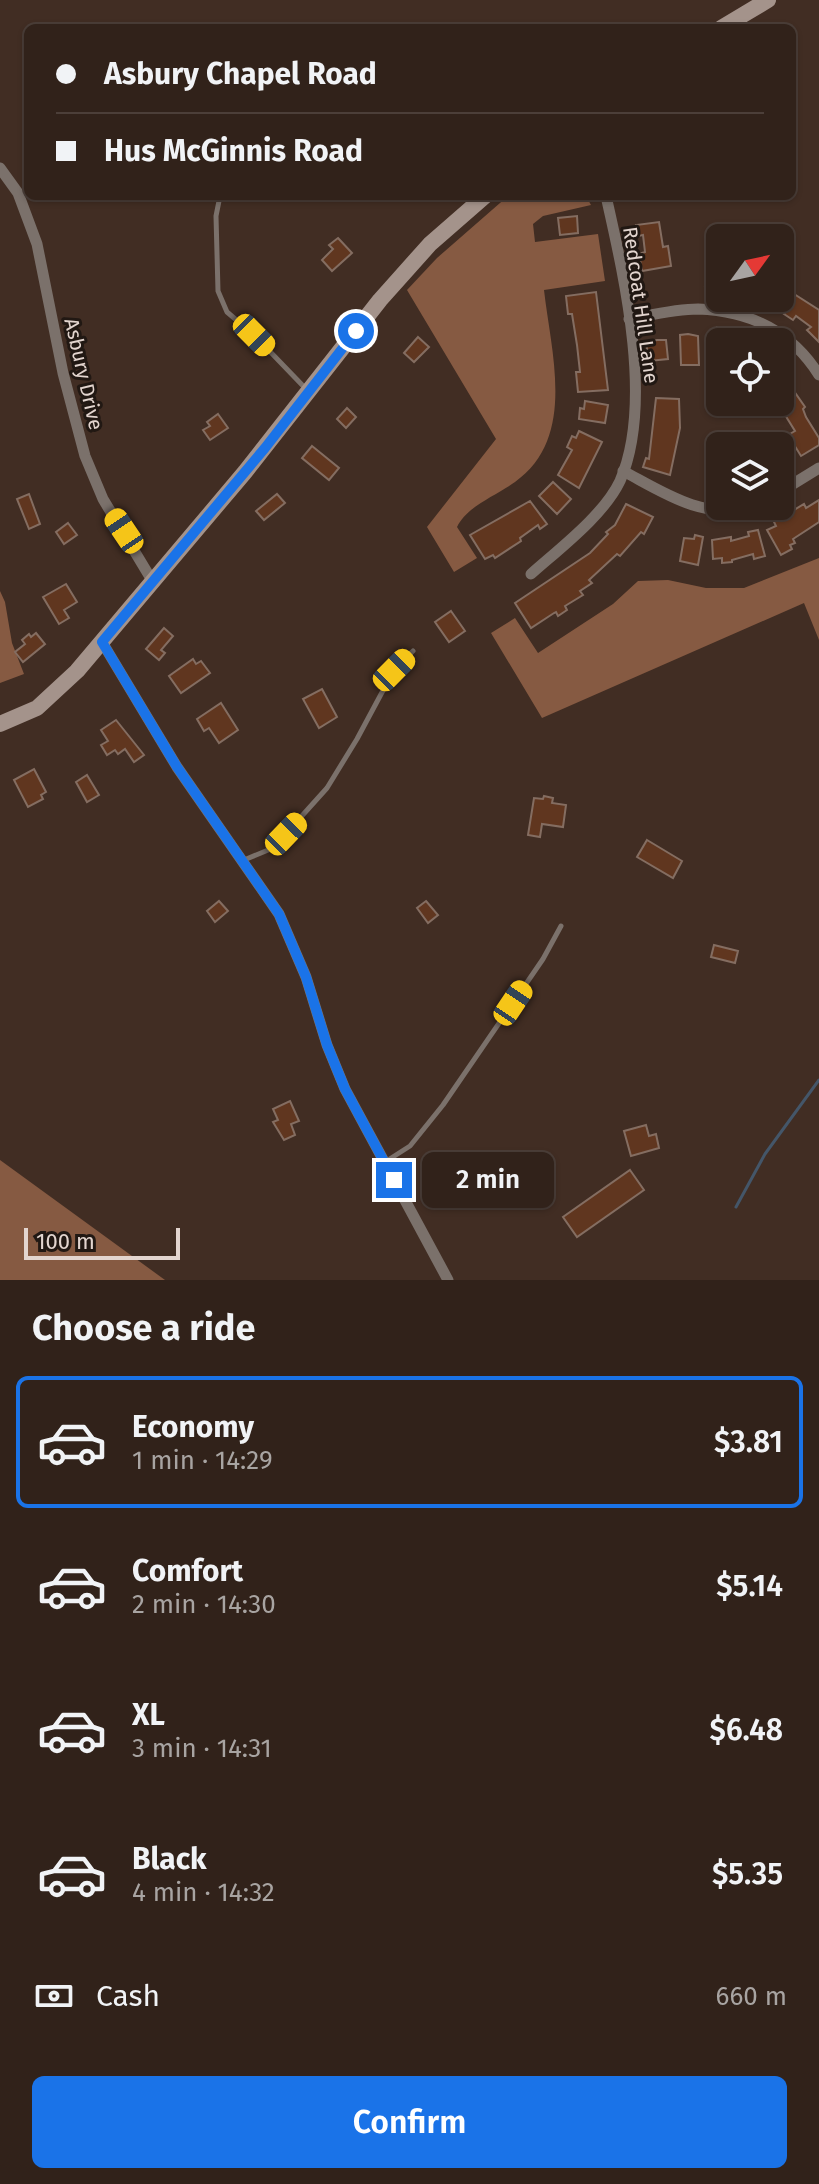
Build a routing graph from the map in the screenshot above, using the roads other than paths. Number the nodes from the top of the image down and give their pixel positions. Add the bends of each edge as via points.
1 (768, 0) edge
2 (728, 24) edge
3 (0, 168) edge
4 (219, 200) edge
5 (480, 200) edge
6 (607, 200) edge
7 (629, 319) junction
8 (819, 375) edge
9 (309, 392) junction
10 (819, 468) edge
11 (623, 471) junction
12 (794, 483) edge
13 (706, 508) edge
14 (531, 574) dead end
15 (153, 582) junction
16 (102, 642) junction
17 (413, 651) dead end
18 (0, 724) edge
19 (243, 860) junction
20 (561, 926) dead end
21 (384, 1163) junction
22 (448, 1280) edge

1 - 2 main road
3 - 15 street, Asbury Drive via 18,193 37,244 85,456 103,499
4 - 9 lane via 221,303
5 - 9 main road via 407,269
6 - 7 street, Redcoat Hill Lane
7 - 8 street via 696,309 728,312 765,324 794,342
7 - 11 street, Redcoat Hill Lane via 637,394
9 - 15 main road
10 - 12 street
11 - 13 street
11 - 14 street, Redcoat Hill Lane via 586,525
15 - 16 main road
16 - 18 main road via 52,696
16 - 19 street via 177,767
17 - 19 lane via 394,670 327,788 273,848
19 - 21 street via 287,929 338,1074
20 - 21 lane via 443,1105 410,1146
21 - 22 street

